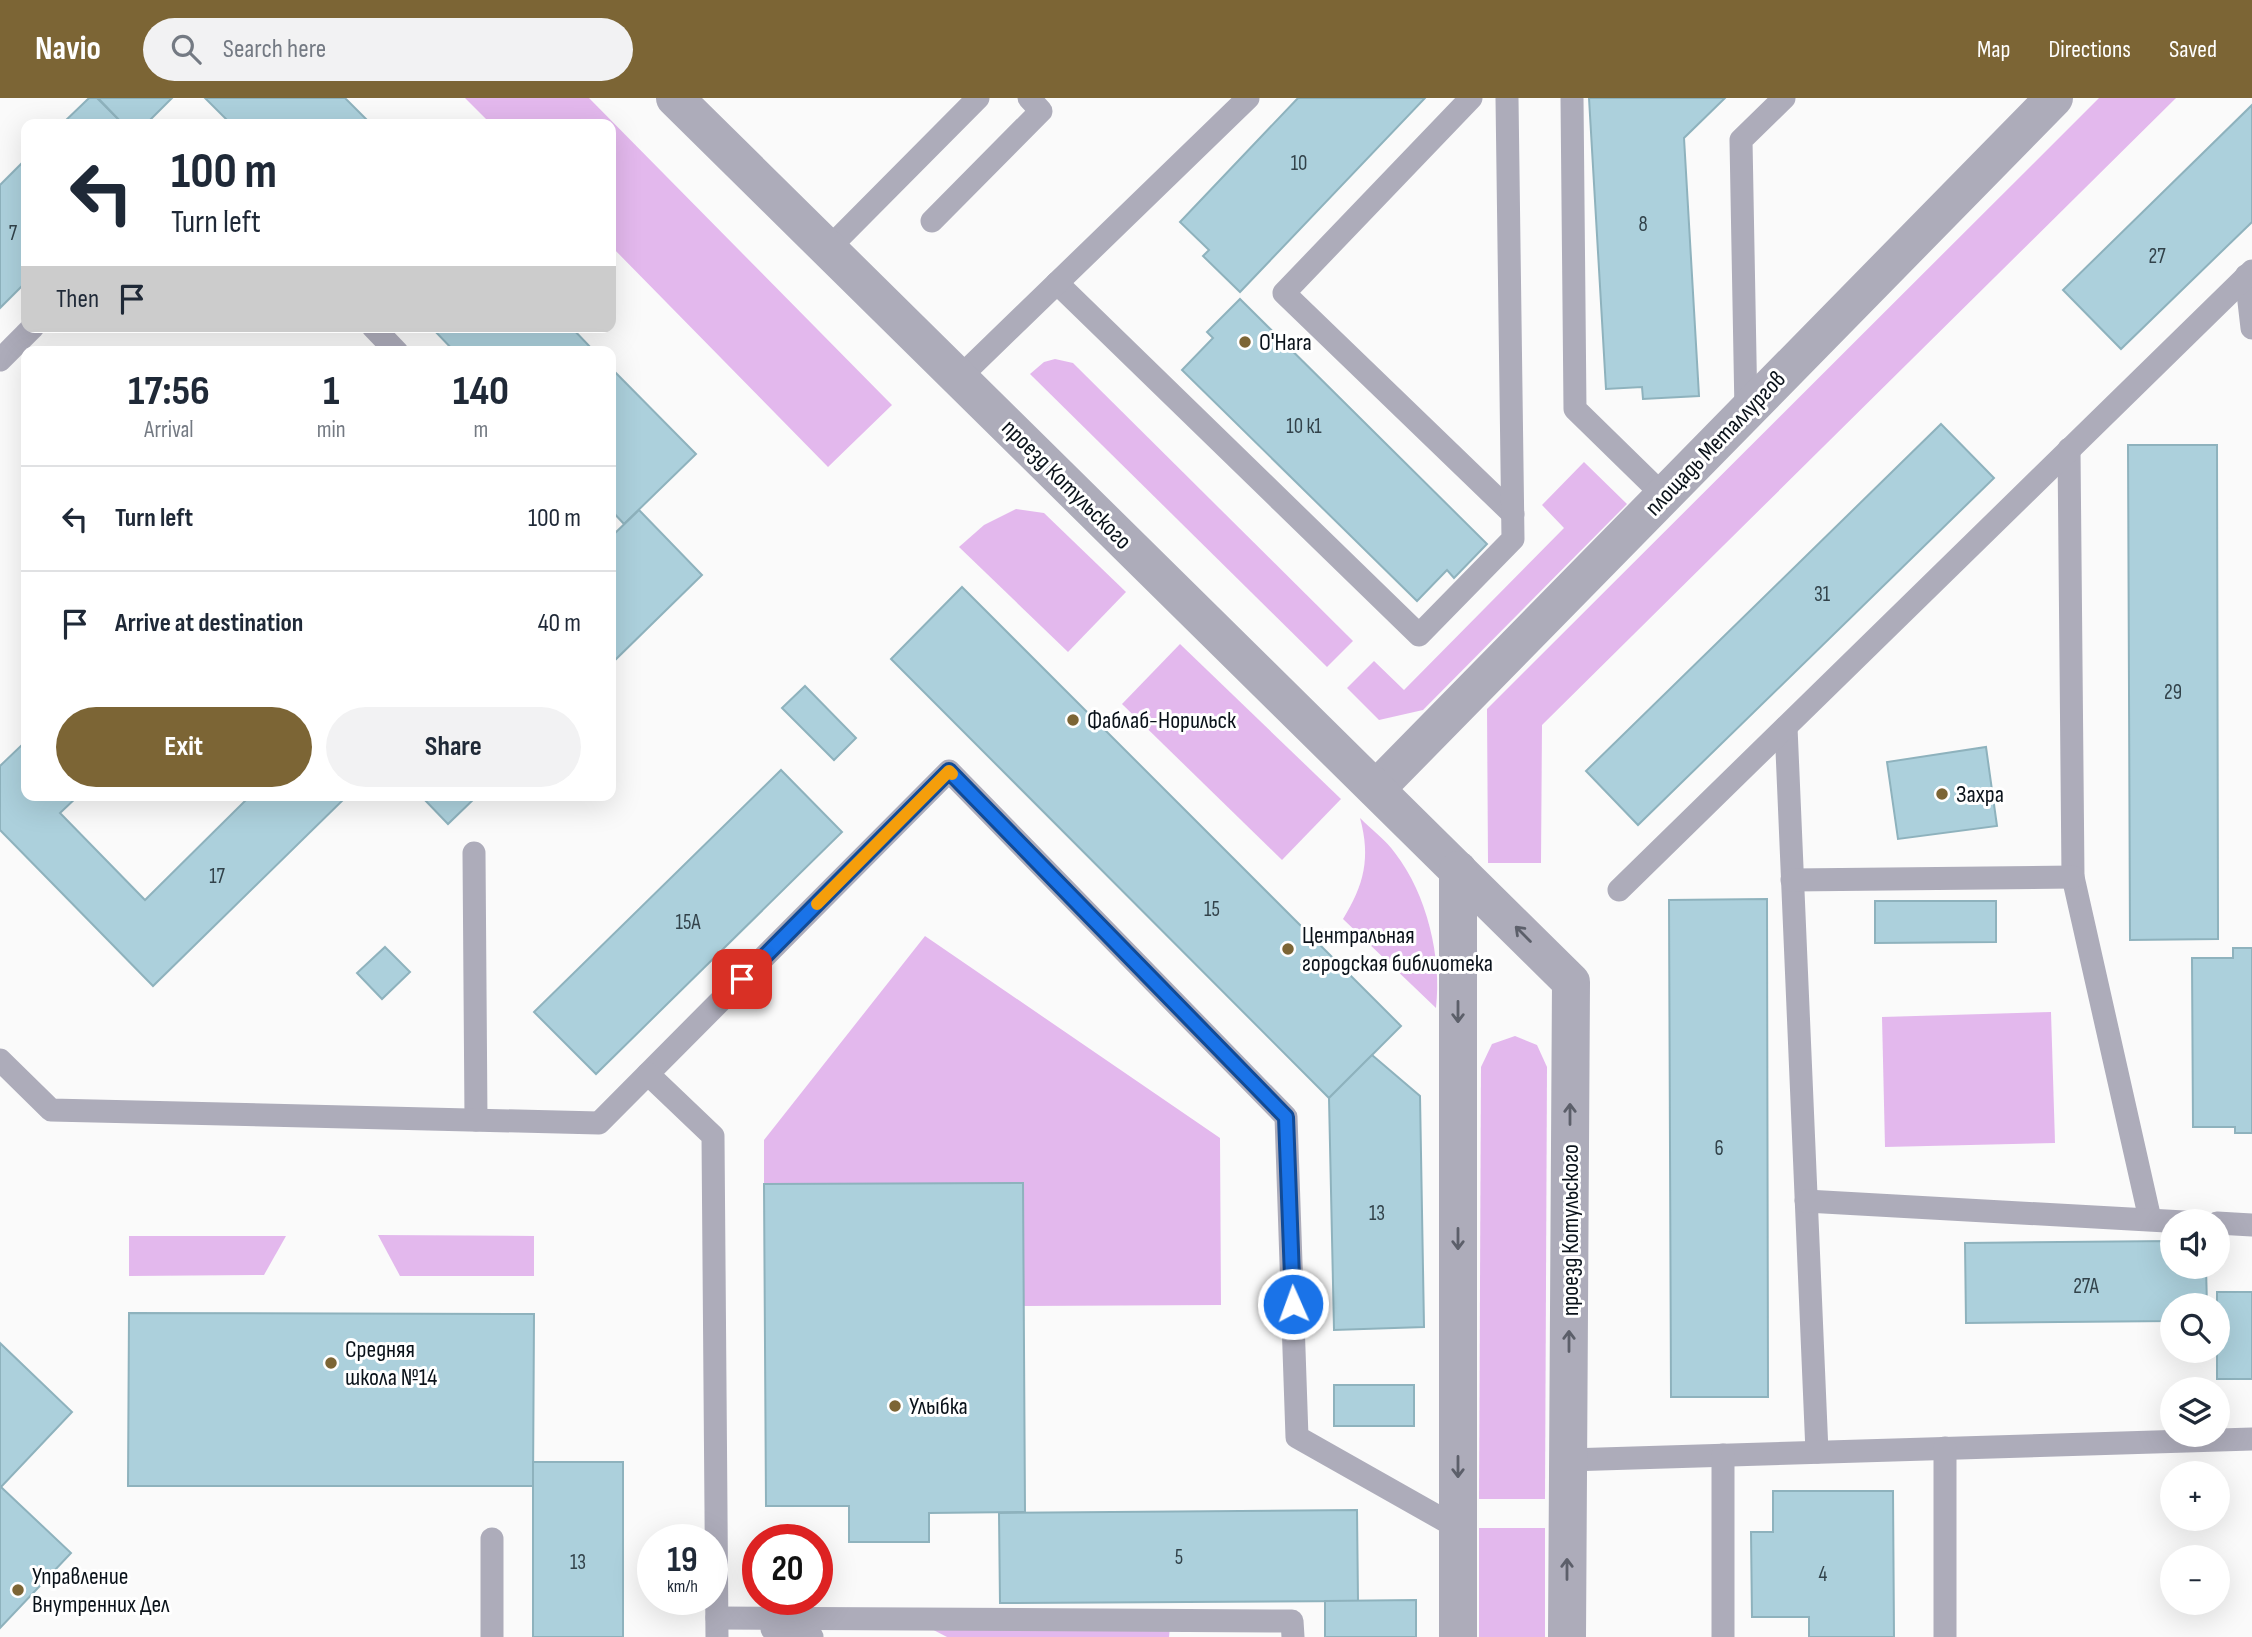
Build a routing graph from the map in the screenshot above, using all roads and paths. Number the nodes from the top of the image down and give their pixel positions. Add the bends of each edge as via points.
1 (675, 98) edge
2 (978, 98) edge
3 (1029, 98) edge
4 (1248, 98) edge
5 (1471, 98) edge
6 (1507, 98) edge
7 (1572, 98) edge
8 (1784, 98) edge
9 (2054, 98) edge
10 (932, 220) dead end
11 (828, 249) junction
12 (2249, 273) edge
13 (1057, 284) junction
14 (2252, 328) edge
15 (27, 333) edge
16 (379, 333) edge
17 (391, 346) edge
18 (0, 360) edge
19 (960, 378) junction
20 (1746, 412) junction
21 (2069, 449) junction
22 (1664, 496) junction
23 (1513, 514) junction
24 (1786, 727) junction
25 (1376, 789) junction
26 (474, 853) dead end
27 (1458, 870) junction
28 (2073, 877) junction
29 (1792, 880) junction
30 (1619, 890) dead end
31 (0, 1060) edge
32 (648, 1074) junction
33 (476, 1120) junction
34 (1806, 1201) junction
35 (2150, 1219) junction
36 (2160, 1220) edge
37 (2230, 1224) edge
38 (2252, 1226) edge
39 (2252, 1439) edge
40 (1945, 1448) junction
41 (1817, 1451) junction
42 (1723, 1455) junction
43 (1568, 1460) junction
44 (1458, 1528) junction
45 (492, 1539) dead end
46 (717, 1628) edge
47 (492, 1637) edge
48 (812, 1637) edge
49 (1293, 1637) edge
50 (1458, 1637) edge
51 (1567, 1637) edge
52 (1723, 1637) edge
53 (1945, 1637) edge

1 - 11 street, проезд Котульского
2 - 11 lane
3 - 10 lane via 1041,111
4 - 13 lane
5 - 23 lane via 1284,293
6 - 23 lane
7 - 22 lane via 1575,409
8 - 20 lane via 1741,140
9 - 20 street, площадь Металлургов
11 - 19 street, проезд Котульского
12 - 14 lane
12 - 21 lane
13 - 19 lane
13 - 23 lane via 1419,635 1513,539
15 - 18 lane
16 - 17 lane
19 - 25 street, проезд Котульского
20 - 22 street, площадь Металлургов
21 - 24 lane
21 - 28 lane
22 - 25 street, площадь Металлургов
24 - 29 lane
24 - 30 lane
25 - 27 street, проезд Котульского
26 - 33 lane
43 -> 27 street, проезд Котульского via 1571,982
27 -> 44 street
28 - 29 lane
28 - 35 lane
29 - 34 lane
31 - 33 lane via 51,1110
32 - 33 lane via 599,1123
32 - 44 lane via 949,771 1286,1117 1297,1437
32 - 46 lane via 713,1136
34 - 35 lane
34 - 41 lane
35 - 36 lane
37 - 38 lane
39 - 40 lane
40 - 41 lane
40 - 53 lane
41 - 42 lane
42 - 43 lane
42 - 52 lane
51 -> 43 street, проезд Котульского
44 - 50 street
45 - 47 lane
46 - 48 lane
46 - 49 lane via 1292,1621

